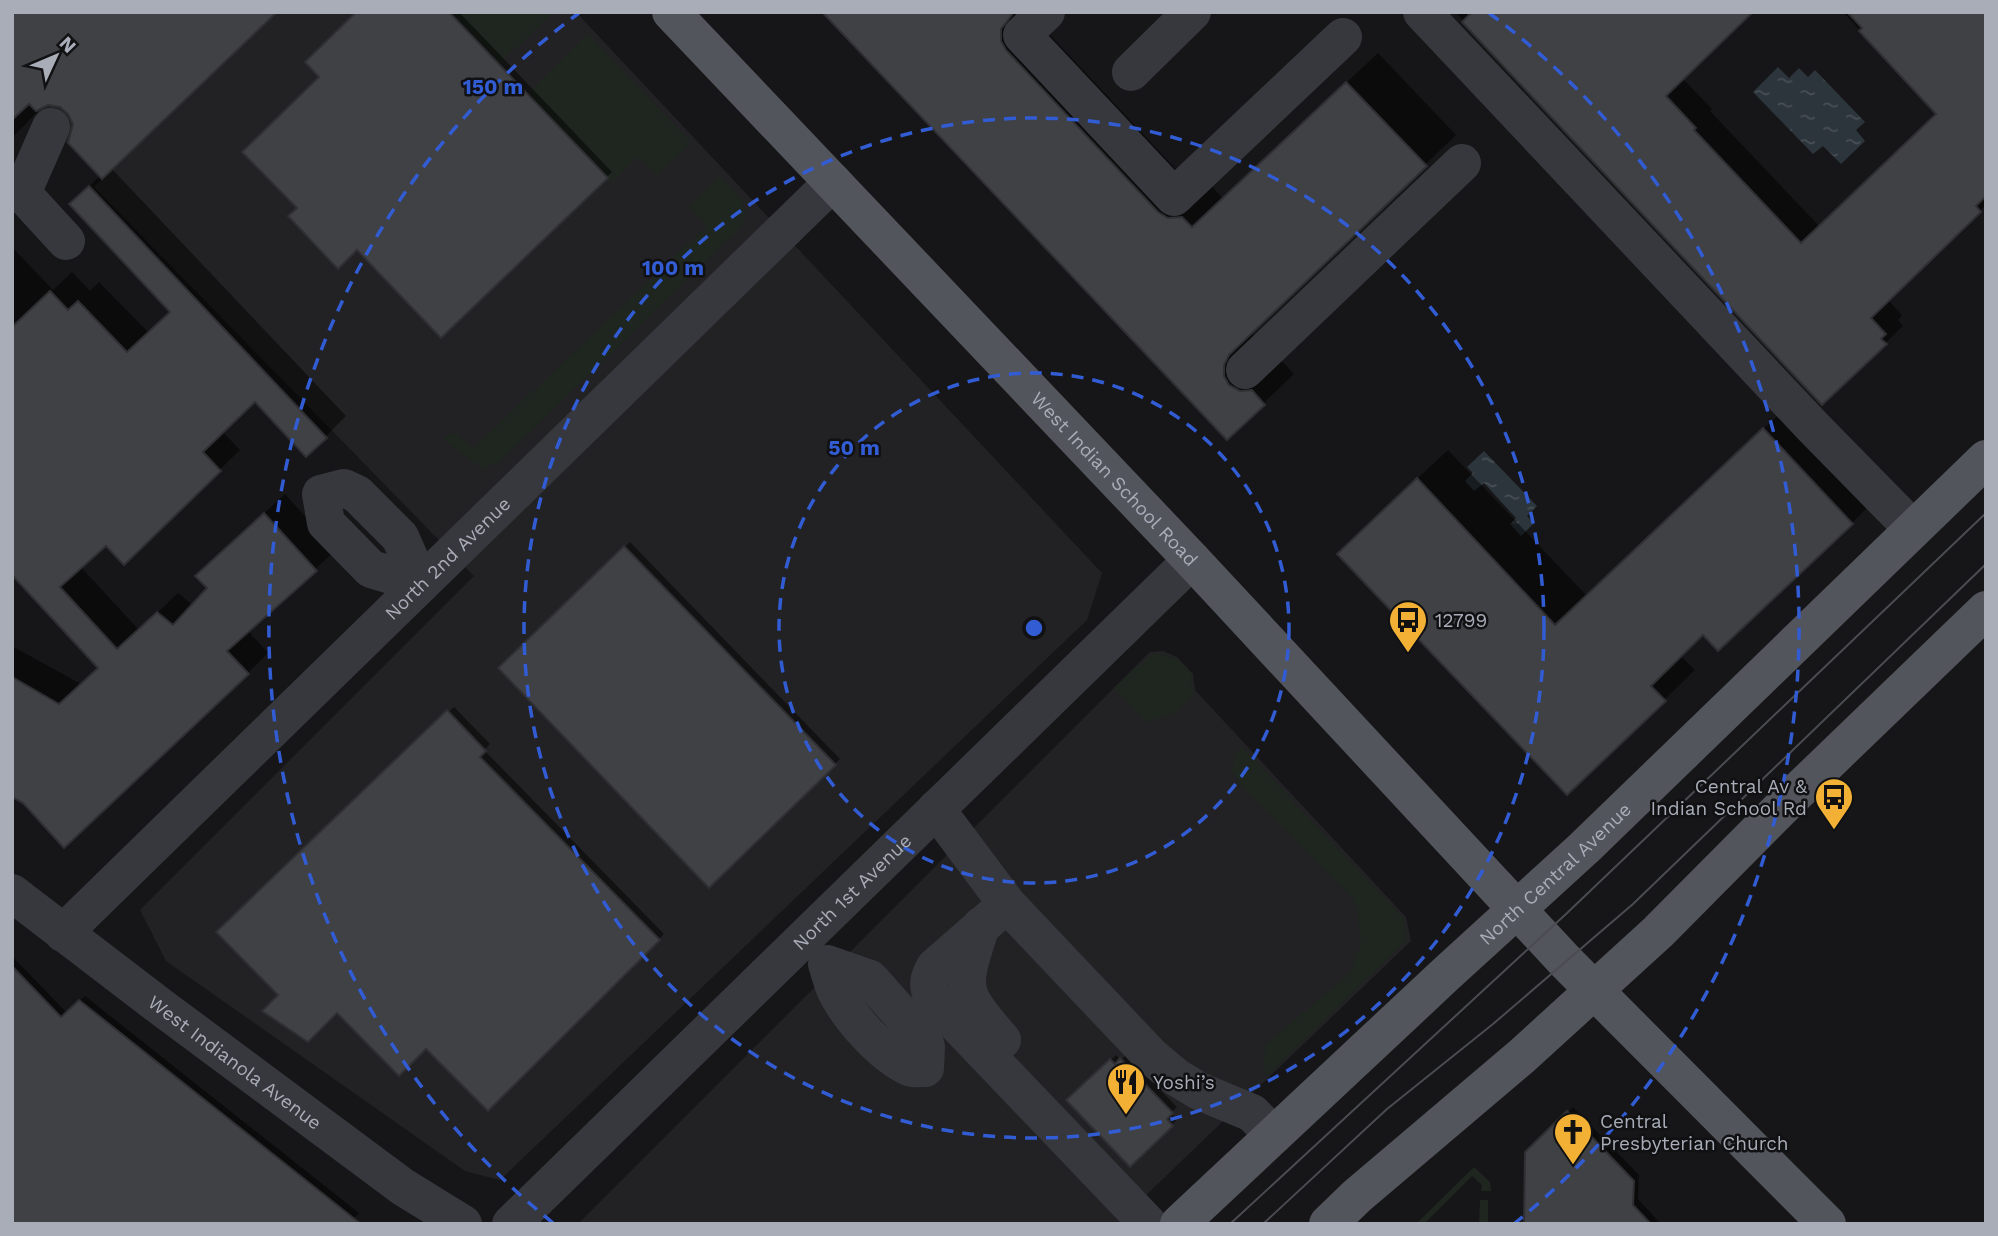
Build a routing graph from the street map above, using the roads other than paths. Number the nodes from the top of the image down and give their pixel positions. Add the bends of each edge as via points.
1 (671, 12) edge
2 (1046, 12) edge
3 (1192, 12) edge
4 (1422, 12) edge
5 (1343, 37) dead end
6 (1131, 72) dead end
7 (51, 127) dead end
8 (1462, 163) dead end
9 (833, 181) junction
10 (66, 241) dead end
11 (1245, 370) dead end
12 (1986, 458) edge
13 (1913, 529) junction
14 (1192, 560) junction
15 (1986, 610) edge
16 (936, 809) junction
17 (12, 893) edge
18 (1518, 908) junction
19 (994, 915) junction
20 (63, 933) junction
21 (1594, 991) junction
22 (1274, 1135) junction
23 (1145, 1220) edge
24 (463, 1224) edge
25 (511, 1224) edge
26 (1179, 1224) edge
27 (1328, 1224) edge
28 (1827, 1224) edge

1 - 9 main road, West Indian School Road
2 - 5 street via 1022,35 1174,197
3 - 6 street
4 - 13 street
7 - 10 street via 22,193
8 - 11 street
9 - 14 main road, West Indian School Road
9 - 20 street, North 2nd Avenue
12 - 13 main road, North Central Avenue
13 - 18 main road, North Central Avenue
14 - 16 street, North 1st Avenue
14 - 18 main road, West Indian School Road
15 - 21 main road
16 - 19 street
16 - 25 street, North 1st Avenue
17 - 20 street, West Indianola Avenue
18 - 21 main road, West Indian School Road
18 - 22 main road, North Central Avenue
19 - 22 street via 1176,1077 1252,1113
19 - 23 street via 935,967 928,989
20 - 24 street, West Indianola Avenue via 403,1187
21 - 27 main road
21 - 28 main road, West Indian School Road
22 - 26 main road, North Central Avenue

